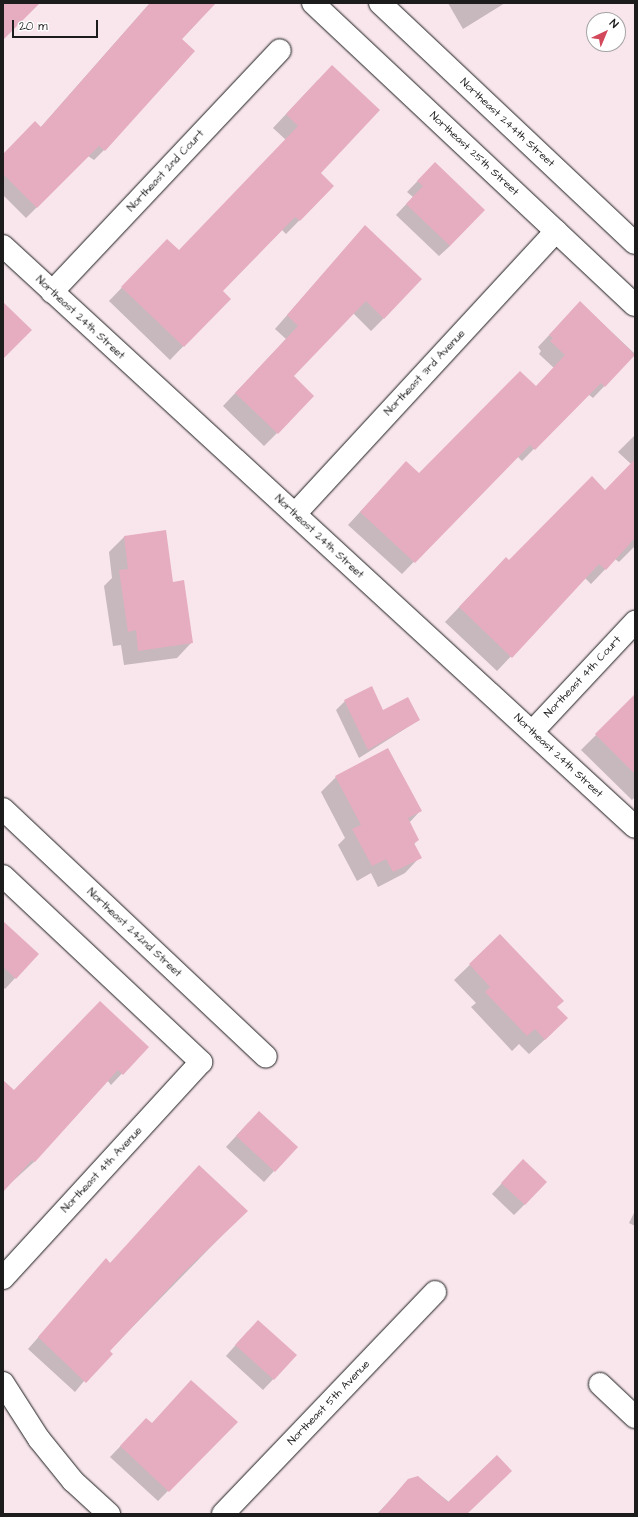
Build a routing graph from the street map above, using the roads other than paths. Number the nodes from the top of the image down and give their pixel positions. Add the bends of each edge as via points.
1 (313, 3) edge
2 (380, 3) edge
3 (280, 50) dead end
4 (556, 231) junction
5 (635, 243) edge
6 (3, 246) edge
7 (52, 292) junction
8 (635, 305) edge
9 (295, 514) junction
10 (635, 622) edge
11 (532, 732) junction
12 (3, 808) edge
13 (635, 827) edge
14 (3, 876) edge
15 (266, 1057) dead end
16 (3, 1278) edge
17 (436, 1292) dead end
18 (3, 1383) edge
19 (600, 1384) dead end
20 (635, 1417) edge
21 (109, 1514) edge
22 (223, 1514) edge

1 - 4 street, Northeast 25th Street
2 - 5 street, Northeast 244th Street
3 - 7 street, Northeast 2nd Court
4 - 8 street, Northeast 25th Street
4 - 9 street, Northeast 3rd Avenue
6 - 7 street, Northeast 24th Street
7 - 9 street, Northeast 24th Street
9 - 11 street, Northeast 24th Street
10 - 11 street, Northeast 4th Court
11 - 13 street, Northeast 24th Street
12 - 15 street, Northeast 242nd Street
14 - 16 street, Northeast 4th Avenue via 201,1062
17 - 22 street, Northeast 5th Avenue
18 - 21 street via 39,1439 73,1481
19 - 20 street

